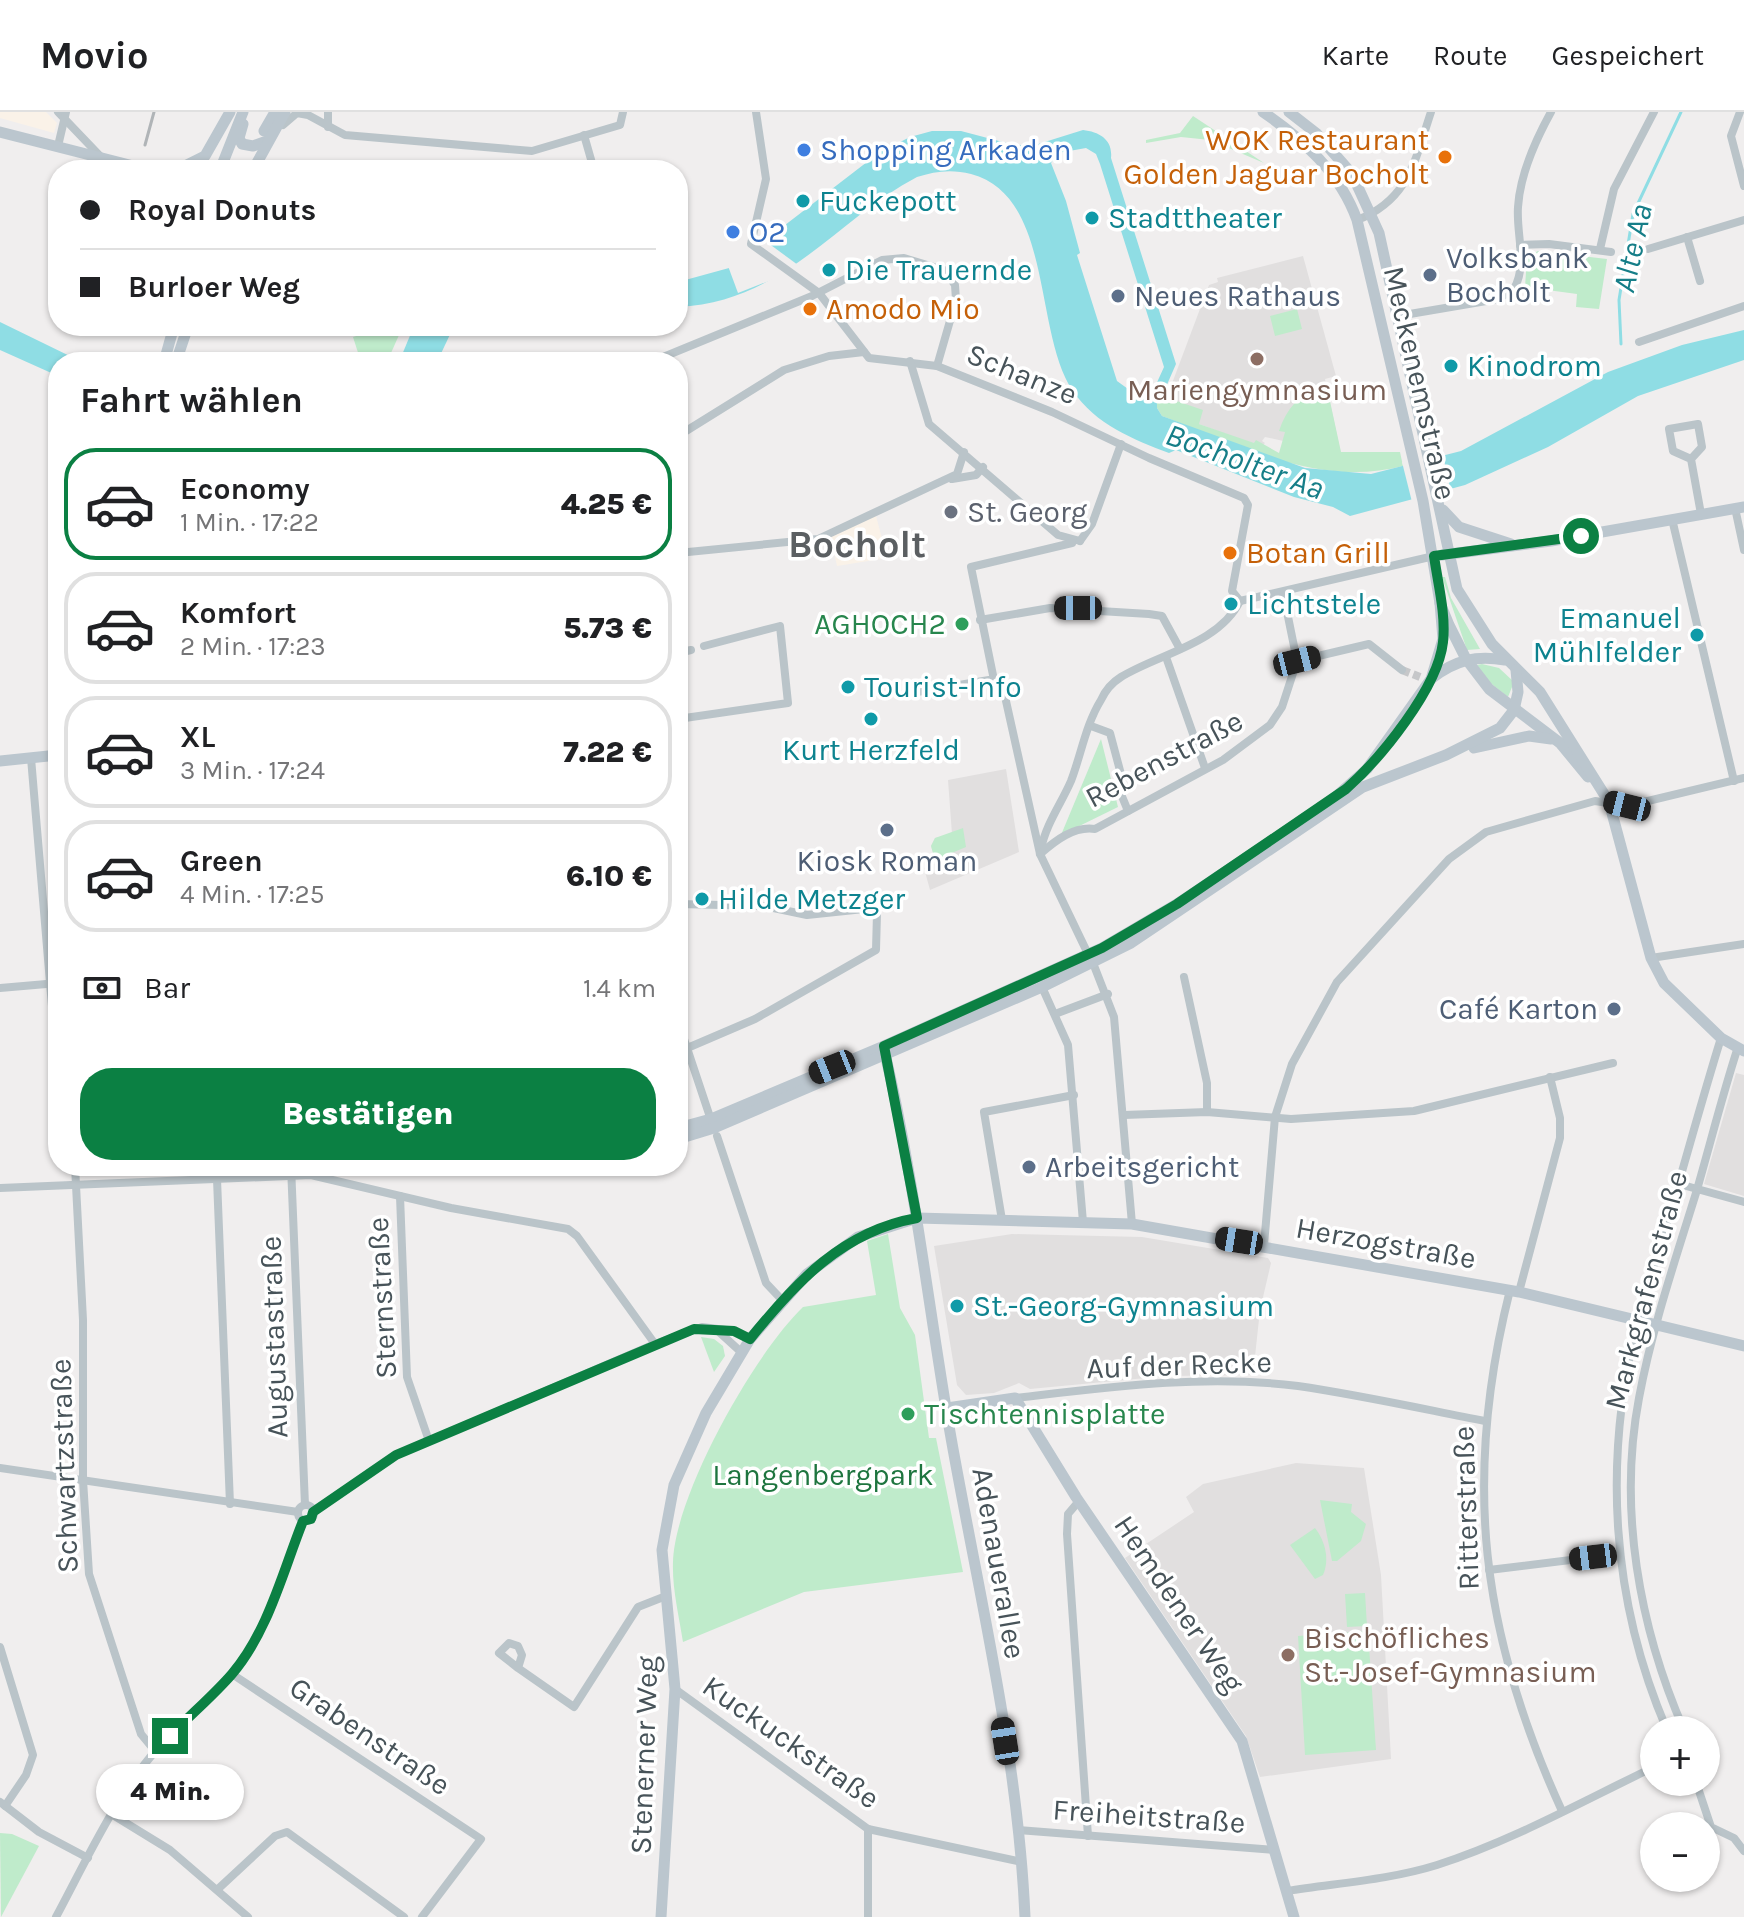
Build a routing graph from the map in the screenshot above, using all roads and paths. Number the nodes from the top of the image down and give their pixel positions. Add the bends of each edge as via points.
1 (230, 112) edge
2 (245, 112) edge
3 (275, 112) edge
4 (285, 112) edge
5 (317, 112) edge
6 (328, 112) edge
7 (623, 112) edge
8 (756, 112) edge
9 (1263, 112) edge
10 (1289, 112) edge
11 (1431, 112) edge
12 (1551, 112) edge
13 (1654, 112) edge
14 (1740, 112) edge
15 (63, 114) edge
16 (328, 127) junction
17 (0, 132) edge
18 (584, 135) junction
19 (265, 141) junction
20 (58, 146) junction
21 (101, 157) junction
22 (112, 160) edge
23 (197, 160) edge
24 (224, 160) edge
25 (257, 160) edge
26 (591, 160) edge
27 (1744, 186) edge
28 (1372, 215) junction
29 (1357, 220) junction
30 (1744, 220) edge
31 (1687, 237) junction
32 (1520, 245) junction
33 (1600, 249) junction
34 (1648, 249) dead end
35 (1611, 252) dead end
36 (1700, 281) dead end
37 (819, 293) junction
38 (1744, 306) edge
39 (1398, 316) junction
40 (1639, 342) dead end
41 (676, 352) edge
42 (864, 352) junction
43 (910, 361) junction
44 (937, 366) junction
45 (688, 430) edge
46 (1121, 444) junction
47 (964, 452) junction
48 (1691, 459) junction
49 (983, 467) junction
50 (944, 481) junction
51 (1438, 498) junction
52 (1739, 507) edge
53 (1701, 514) junction
54 (1672, 519) junction
55 (1080, 541) junction
56 (1517, 546) junction
57 (1744, 550) edge
58 (688, 552) edge
59 (1449, 554) junction
60 (1434, 556) junction
61 (1283, 592) junction
62 (1240, 601) junction
63 (1440, 603) junction
64 (980, 620) junction
65 (704, 646) dead end
66 (1180, 649) junction
67 (691, 650) dead end
68 (688, 651) edge
69 (1166, 657) junction
70 (1466, 659) junction
71 (1506, 660) junction
72 (1297, 661) junction
73 (1402, 670) tunnel mouth
74 (1516, 670) junction
75 (1427, 680) junction
76 (998, 681) junction
77 (911, 693) dead end
78 (1514, 710) junction
79 (688, 718) edge
80 (1091, 726) junction
81 (1560, 743) junction
82 (1381, 750) junction
83 (1446, 755) junction
84 (48, 756) edge
85 (31, 758) junction
86 (0, 761) edge
87 (1205, 768) junction
88 (1402, 769) junction
89 (1739, 780) edge
90 (1609, 802) junction
91 (1128, 811) junction
92 (1040, 854) junction
93 (688, 904) edge
94 (48, 931) edge
95 (1744, 944) edge
96 (1651, 958) junction
97 (1091, 959) junction
98 (1184, 977) dead end
99 (48, 983) edge
100 (1042, 987) junction
101 (0, 988) edge
102 (1108, 994) junction
103 (1055, 1014) junction
104 (1721, 1038) junction
105 (688, 1049) edge
106 (1741, 1049) edge
107 (884, 1050) junction
108 (688, 1063) edge
109 (1613, 1063) dead end
110 (1550, 1077) junction
111 (1074, 1095) junction
112 (1207, 1112) junction
113 (1124, 1115) junction
114 (1275, 1117) junction
115 (688, 1128) edge
116 (714, 1128) junction
117 (688, 1136) edge
118 (1692, 1138) junction
119 (1710, 1142) junction
120 (77, 1176) edge
121 (291, 1176) junction
122 (217, 1179) junction
123 (1679, 1184) junction
124 (78, 1185) junction
125 (0, 1188) edge
126 (1697, 1189) junction
127 (400, 1196) junction
128 (1744, 1202) edge
129 (917, 1218) junction
130 (1002, 1220) junction
131 (1083, 1222) junction
132 (1132, 1224) junction
133 (1264, 1245) junction
134 (1515, 1291) junction
135 (782, 1300) junction
136 (1637, 1321) junction
137 (1656, 1326) junction
138 (714, 1328) junction
139 (750, 1339) junction
140 (655, 1344) junction
141 (1744, 1346) edge
142 (741, 1352) junction
143 (1015, 1398) junction
144 (947, 1408) junction
145 (1485, 1421) junction
146 (429, 1441) junction
147 (0, 1468) edge
148 (83, 1480) junction
149 (1079, 1501) junction
150 (230, 1504) junction
151 (302, 1508) junction
152 (313, 1512) junction
153 (303, 1521) junction
154 (1619, 1554) junction
155 (1489, 1570) junction
156 (666, 1596) junction
157 (0, 1647) edge
158 (518, 1668) dead end
159 (232, 1674) junction
160 (675, 1689) junction
161 (1662, 1716) edge
162 (1679, 1716) edge
163 (155, 1751) junction
164 (1640, 1774) edge
165 (1701, 1796) edge
166 (2, 1804) edge
167 (1562, 1811) junction
168 (113, 1815) junction
169 (868, 1829) junction
170 (1018, 1830) junction
171 (1088, 1836) junction
172 (1275, 1850) junction
173 (1744, 1851) edge
174 (88, 1858) junction
175 (1022, 1862) junction
176 (218, 1889) junction
177 (1287, 1891) junction
178 (57, 1916) edge
179 (248, 1917) edge
180 (404, 1917) edge
181 (422, 1917) edge
182 (661, 1917) edge
183 (868, 1917) edge
184 (1025, 1917) edge
185 (1294, 1917) edge

1 - 23 main road via 205,156
2 - 19 main road via 240,141 247,146
2 - 24 main road
3 - 19 main road
4 - 19 main road
5 - 16 street
6 - 16 street
7 - 18 street via 620,125
8 - 37 street via 766,179 750,240
9 - 29 main road, Meckenemstraße via 1321,160 1344,190
10 - 28 main road, Meckenemstraße via 1341,160
11 - 28 street via 1399,193
12 - 32 street via 1520,192
13 - 33 street via 1614,189
14 - 27 street via 1731,136
15 - 20 street
15 - 21 street
16 - 18 street via 356,136 532,151
16 - 19 street via 297,113
17 - 20 main road
18 - 26 street
19 - 25 main road
20 - 21 main road
21 - 22 main road
28 - 29 street
28 - 39 main road, Meckenemstraße
29 - 60 main road, Meckenemstraße
30 - 31 street
31 - 34 street
31 - 36 street
32 - 33 street
32 - 39 street via 1519,275 1507,295
33 - 35 street
37 - 41 street
37 - 42 street
37 - 44 street via 882,260 904,258 944,270 955,285 956,300
38 - 40 street
39 - 51 main road, Meckenemstraße
42 - 43 street, Schanze via 877,361
42 - 45 street via 784,370
43 - 44 street, Schanze
43 - 47 street via 925,419
44 - 46 street, Schanze
46 - 55 street via 1092,524
46 - 62 street, Schanze via 1234,493 1248,505 1232,591
47 - 49 street
47 - 50 street via 957,474
48 - 48 street via 1673,451 1669,429 1698,424 1702,447
48 - 53 street
49 - 50 street via 976,475
49 - 55 street via 1058,535
50 - 58 street via 818,539
51 - 56 main road via 1459,527
51 - 59 main road, Meckenemstraße
52 - 53 main road
52 - 57 street
53 - 54 main road
54 - 56 main road
54 - 89 street
55 - 64 street via 974,563 970,577
56 - 59 main road
59 - 60 main road
59 - 71 main road, Meckenemstraße via 1464,604
60 - 61 street
60 - 63 main road, Meckenemstraße
61 - 62 street
61 - 72 street, Rebenstraße
62 - 66 street via 1221,622
63 - 70 main road
63 - 75 main road via 1443,639
64 - 66 street via 1050,608 1162,616
64 - 76 street
65 - 79 street via 780,626 788,703
66 - 69 street
67 - 68 street
69 - 80 street via 1120,677 1103,695
69 - 87 street
70 - 71 main road
70 - 75 main road
70 - 78 main road
71 - 74 main road, Meckenemstraße
72 - 73 street via 1369,644
72 - 87 street, Rebenstraße via 1282,707 1270,725
74 - 78 main road
74 - 90 main road, Meckenemstraße via 1540,692
75 - 82 main road
76 - 77 street
76 - 92 street
78 - 81 main road
78 - 83 main road via 1500,728
80 - 91 street via 1110,733
80 - 92 street
81 - 83 main road via 1529,736
81 - 90 main road
82 - 88 main road via 1386,763
82 - 97 main road via 1332,800
83 - 88 main road
84 - 85 main road
85 - 86 main road
85 - 94 street
87 - 91 street, Rebenstraße
88 - 97 main road via 1363,787 1159,926
89 - 90 street via 1627,806
90 - 96 main road
90 - 114 street via 1595,801 1486,832 1449,859 1337,982 1292,1064
91 - 92 street, Rebenstraße via 1095,829 1083,827
92 - 97 street
93 - 105 street via 764,906 807,915 864,909 877,913 876,950 755,1019
95 - 96 street
96 - 104 main road via 1678,1000
97 - 100 main road
97 - 102 street
97 - 107 main road
98 - 112 street via 1207,1083
99 - 101 street
100 - 103 street
100 - 107 main road
102 - 103 street
102 - 113 street
103 - 111 street via 1068,1045
104 - 106 main road
104 - 118 street, Markgrafenstraße
106 - 119 street, Markgrafenstraße
107 - 116 main road
107 - 129 main road, Adenauerallee
108 - 116 street
109 - 110 street
110 - 114 street via 1414,1111
110 - 134 street, Ritterstraße via 1560,1138
111 - 130 street via 984,1112
111 - 131 street
112 - 113 street
112 - 114 street
113 - 132 street
114 - 133 street
115 - 116 main road
116 - 117 main road
116 - 135 street via 766,1283
118 - 119 street, Markgrafenstraße
118 - 123 street, Markgrafenstraße
119 - 126 street, Markgrafenstraße
120 - 124 street, Schwartzstraße
121 - 122 street
121 - 127 street via 326,1178
121 - 151 street, Augustastraße
122 - 124 street
122 - 150 street
123 - 126 street
123 - 136 street, Markgrafenstraße
124 - 125 street
124 - 148 street, Schwartzstraße
126 - 128 street
126 - 137 street, Markgrafenstraße
127 - 140 street via 568,1229
127 - 146 street, Sternstraße via 407,1377
129 - 130 main road, Herzogstraße
129 - 135 main road, Stenerner Weg via 875,1229 842,1247
129 - 144 main road, Adenauerallee
130 - 131 main road, Herzogstraße
131 - 132 main road, Herzogstraße
132 - 133 main road, Herzogstraße
133 - 134 main road, Herzogstraße
134 - 136 main road, Herzogstraße
134 - 145 street, Ritterstraße
135 - 139 main road, Stenerner Weg
136 - 137 main road, Herzogstraße
136 - 154 street, Markgrafenstraße via 1619,1423
137 - 141 main road, Herzogstraße
137 - 162 street, Markgrafenstraße via 1632,1451 1635,1553 1656,1652
138 - 139 street
138 - 140 street via 694,1329
138 - 142 street
139 - 142 main road, Stenerner Weg
140 - 146 street
142 - 156 main road, Stenerner Weg via 674,1485 662,1550
143 - 144 main road
143 - 145 street, Auf der Recke via 1185,1382 1255,1383
143 - 149 main road, Hemdener Weg
144 - 170 main road, Adenauerallee
145 - 155 street, Ritterstraße
146 - 152 street via 382,1463
147 - 148 street
148 - 150 street
148 - 163 street, Schwartzstraße via 89,1574 141,1734
149 - 171 street via 1068,1514 1067,1534
149 - 172 main road, Hemdener Weg via 1242,1741
150 - 151 street
151 - 152 street
151 - 153 street
152 - 153 street
153 - 159 street via 264,1620
154 - 155 street
154 - 161 street, Markgrafenstraße via 1640,1655
155 - 167 street, Ritterstraße via 1499,1640 1513,1688
156 - 158 street, Stenerner Weg via 638,1607 574,1707
156 - 160 main road, Stenerner Weg
157 - 166 street via 33,1755 26,1775
159 - 163 street
159 - 181 street, Grabenstraße via 481,1839
160 - 169 street, Kuckuckstraße
160 - 182 main road, Stenerner Weg
163 - 168 street
164 - 167 street
165 - 173 street via 1711,1827 1734,1838
166 - 174 street via 39,1832
167 - 177 street via 1436,1865
168 - 174 street
168 - 176 street via 170,1850
169 - 175 street, Kuckuckstraße
169 - 183 street
170 - 171 street, Freiheitstraße
170 - 175 main road, Adenauerallee
171 - 172 street, Freiheitstraße
172 - 177 main road, Hemdener Weg
174 - 178 street
175 - 184 main road, Adenauerallee
176 - 179 street
176 - 180 street via 275,1836 287,1832
177 - 185 main road, Hemdener Weg

